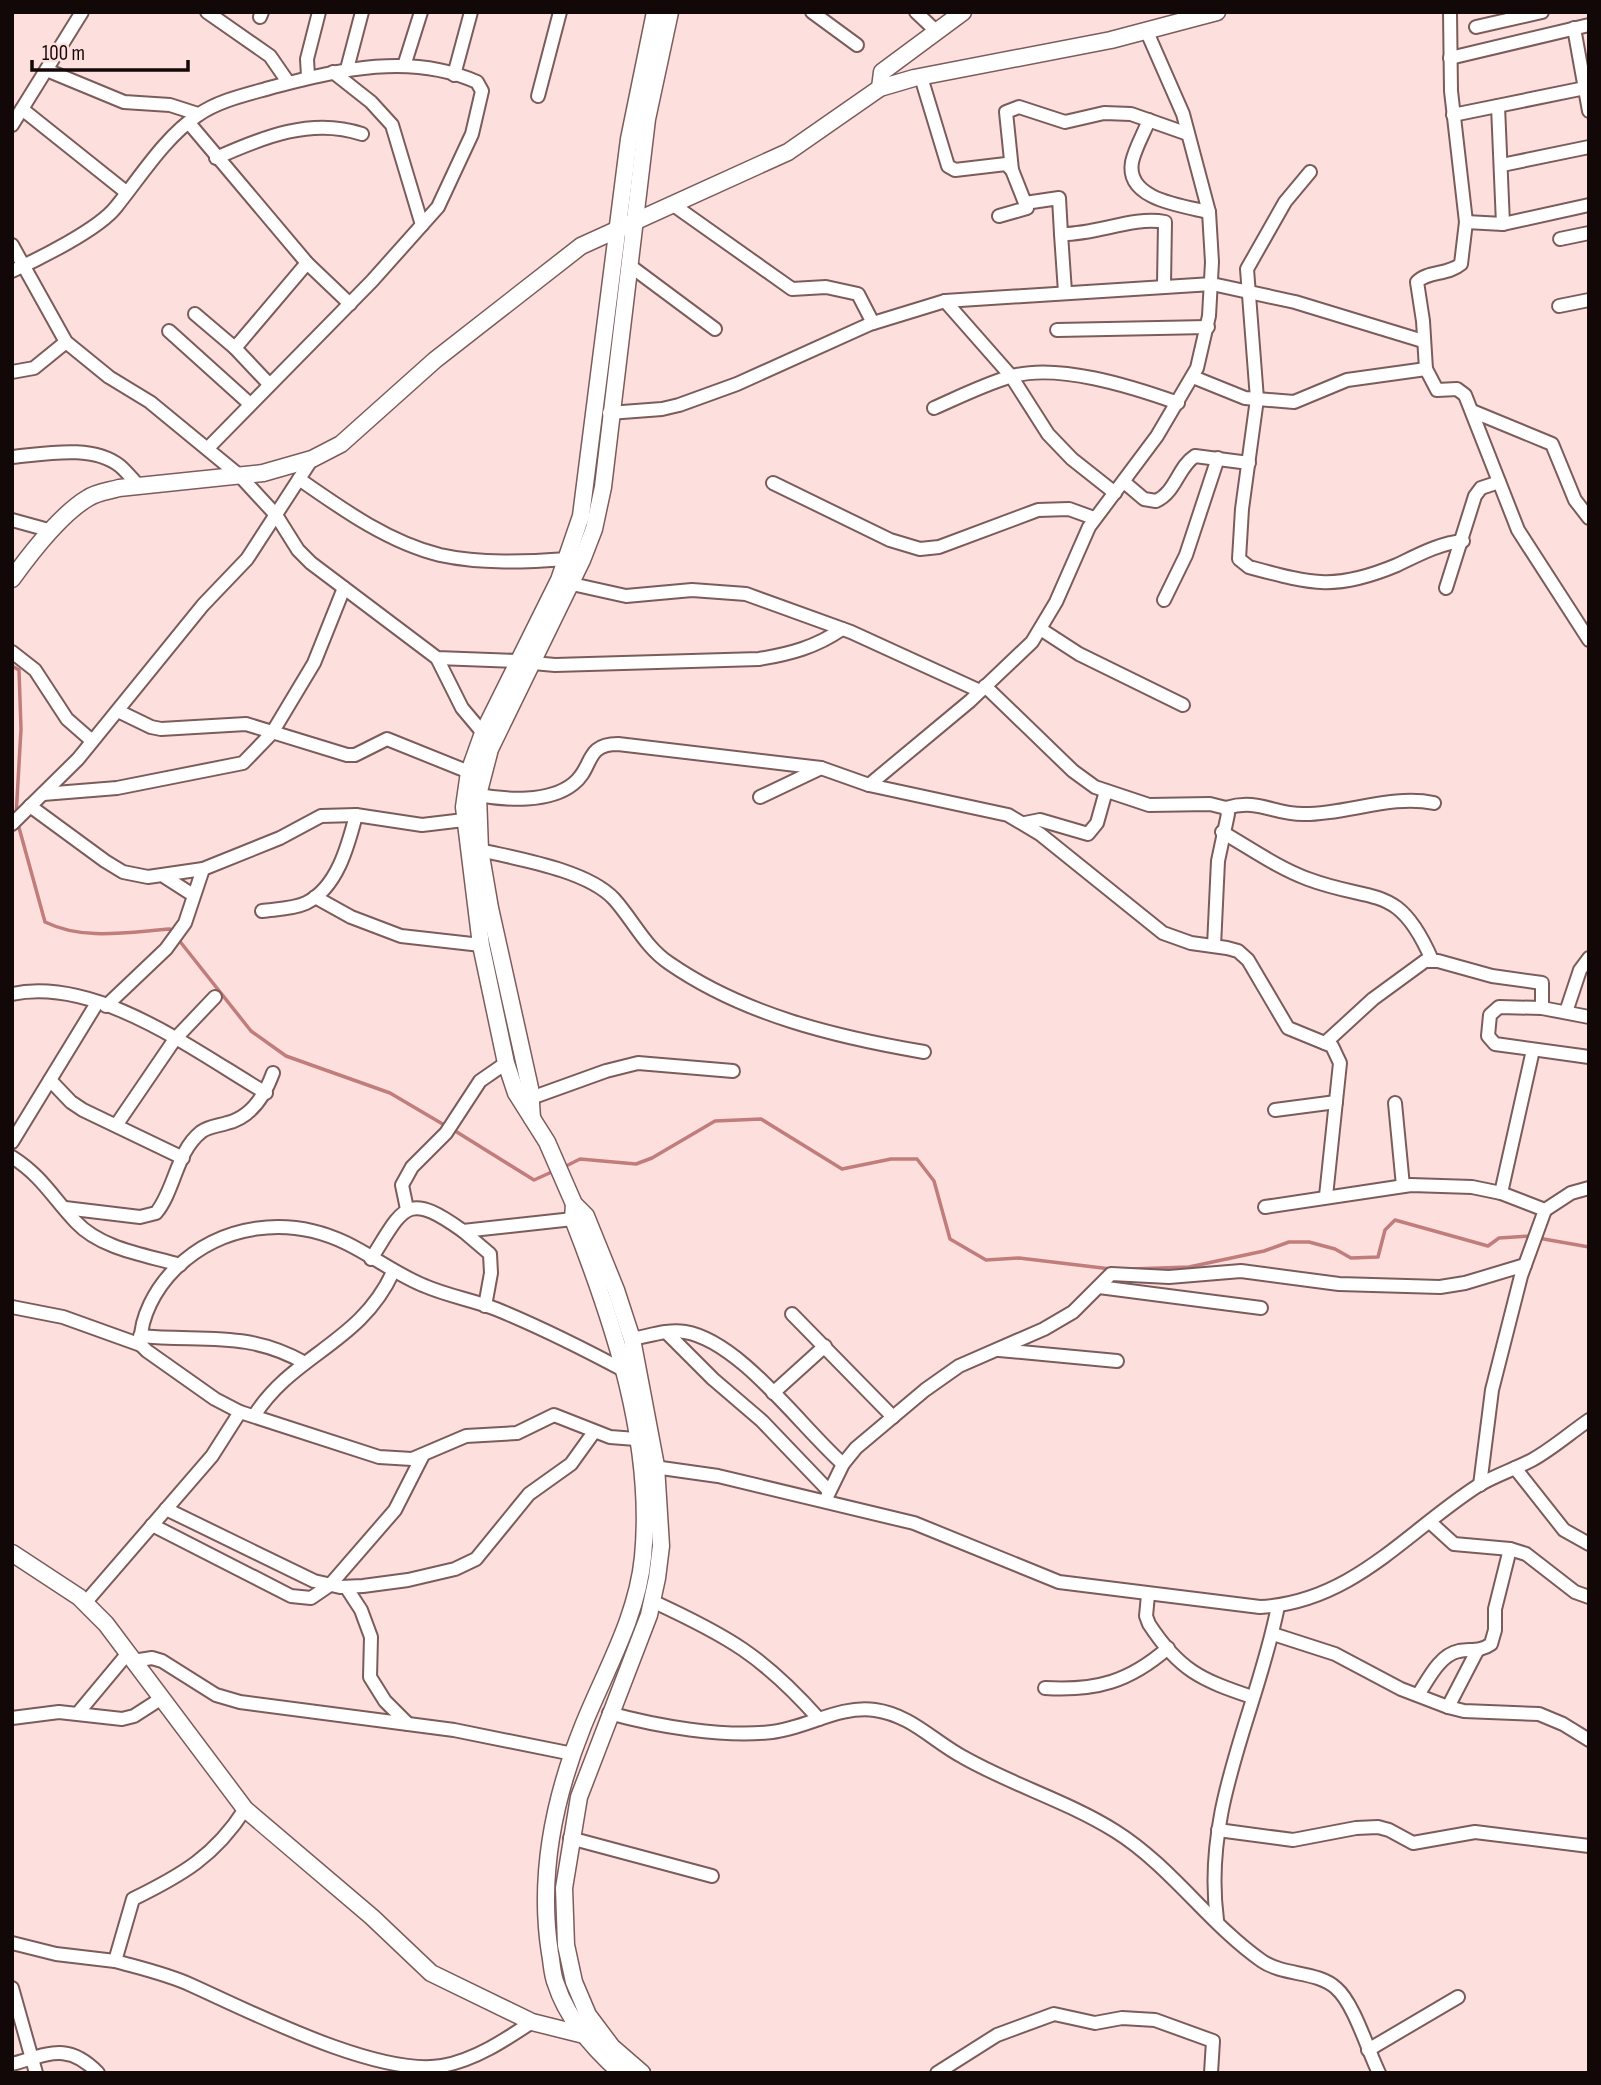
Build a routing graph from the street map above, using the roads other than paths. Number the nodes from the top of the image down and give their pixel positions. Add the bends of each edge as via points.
1 (82, 12) edge
2 (207, 12) edge
3 (319, 12) edge
4 (362, 12) edge
5 (421, 12) edge
6 (471, 12) edge
7 (560, 12) edge
8 (655, 12) edge
9 (670, 12) edge
10 (812, 12) edge
11 (916, 12) edge
12 (963, 12) edge
13 (1217, 12) edge
14 (1450, 12) edge
15 (1542, 12) edge
16 (1589, 25) edge
17 (1476, 27) dead end
18 (1574, 28) junction
19 (937, 32) junction
20 (1147, 32) junction
21 (857, 45) dead end
22 (1450, 58) junction
23 (404, 66) junction
24 (347, 69) junction
25 (49, 71) junction
26 (332, 72) junction
27 (454, 75) junction
28 (308, 76) junction
29 (921, 77) junction
30 (288, 82) junction
31 (880, 88) junction
32 (1585, 88) junction
33 (538, 96) dead end
34 (1498, 106) junction
35 (22, 108) junction
36 (1589, 111) edge
37 (1453, 115) junction
38 (194, 118) junction
39 (1149, 120) junction
40 (12, 125) edge
41 (362, 134) dead end
42 (1188, 134) junction
43 (1589, 147) edge
44 (216, 158) junction
45 (1502, 165) junction
46 (1012, 170) junction
47 (1310, 172) dead end
48 (126, 192) junction
49 (1025, 203) junction
50 (672, 204) junction
51 (1589, 205) edge
52 (1209, 212) junction
53 (999, 216) dead end
54 (1466, 222) junction
55 (626, 224) junction
56 (1503, 224) junction
57 (422, 225) junction
58 (1589, 233) edge
59 (1061, 234) junction
60 (1560, 239) dead end
61 (12, 244) edge
62 (307, 263) junction
63 (629, 265) junction
64 (18, 268) edge
65 (1212, 284) junction
66 (1164, 285) junction
67 (1247, 290) junction
68 (1065, 292) junction
69 (1589, 300) edge
70 (946, 301) junction
71 (350, 303) junction
72 (1559, 306) dead end
73 (195, 314) dead end
74 (873, 323) junction
75 (1208, 327) junction
76 (715, 329) dead end
77 (1057, 330) dead end
78 (169, 331) dead end
79 (1423, 341) junction
80 (66, 342) junction
81 (234, 348) junction
82 (1426, 369) junction
83 (12, 372) edge
84 (1011, 376) junction
85 (1193, 377) junction
86 (269, 384) junction
87 (1256, 399) junction
88 (1178, 403) junction
89 (250, 404) junction
90 (934, 408) dead end
91 (1472, 411) junction
92 (609, 413) junction
93 (208, 448) junction
94 (12, 457) edge
95 (1219, 458) junction
96 (312, 460) junction
97 (1249, 463) junction
98 (240, 476) junction
99 (299, 479) junction
100 (1124, 482) junction
101 (1499, 482) junction
102 (773, 483) dead end
103 (139, 486) junction
104 (1115, 493) junction
105 (276, 515) junction
106 (1094, 518) junction
107 (1589, 518) edge
108 (12, 520) edge
109 (52, 531) junction
110 (1463, 541) junction
111 (568, 559) junction
112 (12, 579) edge
113 (572, 584) junction
114 (344, 588) junction
115 (1446, 588) dead end
116 (1164, 600) dead end
117 (842, 629) junction
118 (1042, 630) junction
119 (1589, 640) edge
120 (12, 652) edge
121 (436, 657) junction
122 (526, 662) junction
123 (983, 689) junction
124 (1184, 705) dead end
125 (118, 711) junction
126 (272, 733) junction
127 (483, 733) junction
128 (91, 740) junction
129 (821, 768) junction
130 (470, 772) junction
131 (869, 785) junction
132 (1106, 791) junction
133 (43, 794) junction
134 (478, 795) junction
135 (760, 797) dead end
136 (1434, 803) dead end
137 (28, 808) junction
138 (1226, 808) junction
139 (356, 816) junction
140 (464, 820) junction
141 (1025, 823) junction
142 (12, 824) edge
143 (1222, 832) junction
144 (480, 850) junction
145 (204, 869) junction
146 (165, 877) junction
147 (193, 895) junction
148 (315, 897) junction
149 (262, 911) dead end
150 (481, 945) junction
151 (1214, 946) junction
152 (1589, 958) edge
153 (1432, 960) junction
154 (12, 994) edge
155 (215, 997) dead end
156 (101, 1005) junction
157 (1542, 1008) junction
158 (1566, 1012) junction
159 (1589, 1017) edge
160 (175, 1039) junction
161 (1325, 1044) junction
162 (1533, 1050) junction
163 (924, 1052) dead end
164 (1589, 1056) edge
165 (506, 1063) junction
166 (733, 1072) dead end
167 (273, 1073) dead end
168 (50, 1080) junction
169 (265, 1093) junction
170 (531, 1098) junction
171 (1336, 1102) junction
172 (1395, 1103) dead end
173 (1275, 1110) dead end
174 (532, 1120) junction
175 (117, 1124) junction
176 (12, 1142) edge
177 (12, 1157) edge
178 (183, 1158) junction
179 (1587, 1184) edge
180 (1403, 1186) junction
181 (1501, 1193) junction
182 (1326, 1196) junction
183 (1265, 1207) dead end
184 (65, 1208) junction
185 (407, 1209) junction
186 (1545, 1210) junction
187 (574, 1211) junction
188 (463, 1231) junction
189 (372, 1259) junction
190 (180, 1265) junction
191 (1525, 1265) junction
192 (393, 1272) junction
193 (1098, 1287) junction
194 (485, 1306) junction
195 (12, 1307) edge
196 (1261, 1308) dead end
197 (792, 1314) dead end
198 (666, 1332) junction
199 (632, 1339) junction
200 (140, 1340) junction
201 (825, 1346) junction
202 (995, 1349) junction
203 (1117, 1361) dead end
204 (304, 1363) junction
205 (625, 1371) junction
206 (773, 1393) junction
207 (240, 1412) junction
208 (254, 1416) junction
209 (893, 1417) junction
210 (1589, 1420) edge
211 (594, 1432) junction
212 (636, 1438) junction
213 (423, 1455) junction
214 (843, 1464) junction
215 (648, 1466) junction
216 (1515, 1468) junction
217 (1480, 1485) junction
218 (827, 1496) junction
219 (166, 1509) junction
220 (1431, 1523) junction
221 (152, 1525) junction
222 (1589, 1544) edge
223 (1510, 1549) junction
224 (12, 1553) edge
225 (330, 1585) junction
226 (346, 1587) junction
227 (1148, 1595) junction
228 (1589, 1597) edge
229 (652, 1601) junction
230 (85, 1603) junction
231 (1278, 1606) junction
232 (1273, 1634) junction
233 (1168, 1648) junction
234 (1477, 1651) junction
235 (130, 1656) junction
236 (1045, 1688) dead end
237 (1418, 1695) junction
238 (1252, 1697) junction
239 (162, 1698) junction
240 (1448, 1707) junction
241 (78, 1713) junction
242 (610, 1713) junction
243 (12, 1718) edge
244 (819, 1719) junction
245 (408, 1724) junction
246 (1589, 1740) edge
247 (573, 1754) junction
248 (245, 1809) junction
249 (1218, 1830) junction
250 (570, 1838) junction
251 (1589, 1846) edge
252 (712, 1876) dead end
253 (1217, 1920) junction
254 (12, 1943) edge
255 (115, 1961) junction
256 (12, 1988) edge
257 (1458, 1997) dead end
258 (533, 2022) junction
259 (583, 2035) junction
260 (604, 2036) junction
261 (1368, 2050) junction
262 (32, 2059) junction
263 (12, 2064) edge
264 (416, 2070) edge
265 (36, 2073) edge
266 (98, 2073) edge
267 (621, 2073) edge
268 (642, 2073) edge
269 (937, 2073) edge
270 (1211, 2073) edge
271 (1379, 2073) edge

1 - 25 street
2 - 30 street via 270,56
3 - 28 street via 307,59
4 - 24 street
5 - 23 street
6 - 27 street
7 - 33 street
8 - 55 street via 629,139
9 - 55 street
10 - 21 street
11 - 19 street
12 - 19 street
13 - 20 street
14 - 22 street
15 - 17 street
16 - 18 street
18 - 22 street
18 - 32 street
19 - 31 street via 882,72
20 - 29 street
20 - 42 street
22 - 37 street
23 - 24 street
23 - 27 street
24 - 26 street
25 - 35 street
25 - 38 street via 124,102 170,105
26 - 28 street
26 - 57 street via 393,125
27 - 57 street via 477,82 482,87 481,99 452,180
28 - 30 street
29 - 31 street
29 - 46 street via 948,166 955,170 1006,164
30 - 38 street
31 - 50 street via 788,152
32 - 34 street
32 - 36 street
34 - 37 street
34 - 45 street
35 - 40 street
35 - 48 street
37 - 54 street
38 - 44 street
38 - 48 street
39 - 42 street
39 - 46 street via 1104,113 1065,122 1019,107 1006,112
39 - 52 street via 1132,163 1133,177 1143,191 1160,200
41 - 44 street via 329,127 288,131
42 - 52 street
43 - 45 street
44 - 62 street
45 - 56 street
46 - 49 street
47 - 67 street via 1285,202 1247,269
48 - 64 street via 106,217
49 - 53 street via 1027,208
49 - 59 street via 1059,198
50 - 55 street
50 - 74 street via 792,289 826,287 859,294
51 - 56 street
52 - 65 street
54 - 56 street
54 - 79 street via 1461,264 1417,282
55 - 63 street
55 - 96 street via 555,264 435,360 371,421
55 - 111 street via 597,371 581,516
57 - 71 street
58 - 60 street
59 - 66 street via 1165,222
59 - 68 street
61 - 64 street
62 - 71 street
62 - 81 street
63 - 76 street
63 - 92 street
64 - 80 street
65 - 66 street
65 - 67 street
65 - 75 street
66 - 68 street
67 - 79 street
67 - 87 street
68 - 70 street
69 - 72 street
70 - 74 street
70 - 84 street
71 - 86 street
73 - 81 street
74 - 92 street via 679,405
75 - 77 street
75 - 85 street
78 - 89 street
79 - 82 street
80 - 83 street via 34,368
80 - 93 street
81 - 86 street
82 - 87 street via 1347,380 1294,402
82 - 91 street via 1437,390 1462,390
84 - 88 street via 1072,376 1114,383
84 - 90 street
84 - 104 street via 1048,434
85 - 87 street
85 - 88 street
86 - 89 street
87 - 97 street
88 - 100 street
89 - 93 street
91 - 101 street
91 - 107 street via 1552,444 1575,500
92 - 113 street via 594,528
93 - 98 street
94 - 103 street via 62,453 100,458 118,465
95 - 97 street
95 - 100 street via 1191,458 1170,491 1156,501 1144,499
95 - 116 street via 1190,544
96 - 98 street
96 - 99 street
97 - 110 street via 1238,550 1242,564 1249,567 1311,583 1350,582
98 - 103 street
98 - 105 street
99 - 105 street
99 - 111 street via 351,516 441,555 515,562
100 - 104 street
101 - 110 street via 1478,491
101 - 119 street via 1518,530
102 - 106 street via 890,540 920,549 939,547 1038,510 1069,509
103 - 109 street via 88,498
104 - 106 street
105 - 114 street via 298,550
105 - 125 street via 247,559 203,605
106 - 118 street
108 - 109 street
109 - 112 street
110 - 115 street
111 - 122 street
113 - 117 street via 626,596 692,590 746,594
113 - 122 street
114 - 121 street
114 - 126 street via 313,663
117 - 122 street via 820,643 759,659
117 - 123 street
118 - 123 street
118 - 124 street
120 - 128 street via 35,670 67,719
121 - 122 street
121 - 127 street via 462,708
122 - 127 street
122 - 134 street via 490,748
123 - 131 street
123 - 132 street via 1083,780
125 - 126 street via 161,729 246,724
125 - 128 street
126 - 130 street via 346,755 381,740 395,740
126 - 133 street via 251,757 232,766 117,788
127 - 130 street
128 - 133 street
129 - 131 street
129 - 134 street via 604,744 571,786 523,798
129 - 135 street
130 - 140 street
131 - 141 street via 957,802
132 - 138 street via 1149,805
132 - 141 street via 1097,823 1088,834 1040,820
133 - 137 street
134 - 144 street
136 - 138 street via 1406,799 1301,814 1258,804
137 - 142 street
137 - 146 street via 123,872
138 - 143 street
139 - 140 street via 422,825
139 - 145 street via 321,816
139 - 148 street via 343,859
140 - 150 street
141 - 151 street via 1163,933
143 - 151 street
143 - 153 street via 1307,879 1389,900 1415,927
144 - 163 street via 549,867 596,886 611,896 668,963 729,995 806,1027
144 - 170 street
145 - 146 street
145 - 147 street
146 - 147 street
147 - 156 street via 185,923 166,949
148 - 149 street via 295,907
148 - 150 street via 351,918 401,936
150 - 165 street
151 - 161 street via 1238,951 1248,960 1288,1028
152 - 158 street via 1580,970
153 - 157 street via 1542,983
153 - 161 street via 1412,968
154 - 156 street via 54,991
155 - 160 street
156 - 160 street
156 - 168 street
157 - 158 street
157 - 162 street via 1499,1007 1490,1015 1490,1041
158 - 159 street
160 - 169 street
160 - 175 street
161 - 171 street via 1338,1054
162 - 164 street
162 - 181 street
165 - 174 street
165 - 185 street via 480,1081 446,1133 412,1167 402,1185
166 - 170 street via 638,1063
167 - 169 street
168 - 175 street via 71,1102
168 - 176 street
169 - 178 street via 245,1115 201,1133
170 - 174 street
171 - 173 street
171 - 182 street
172 - 180 street
174 - 187 street via 549,1148
175 - 178 street
177 - 184 street via 40,1177
178 - 184 street via 162,1205 151,1216
179 - 186 street
180 - 181 street via 1472,1187
180 - 182 street
181 - 186 street
182 - 183 street
184 - 190 street via 86,1231 117,1247
185 - 188 street via 434,1210
185 - 189 street
186 - 191 street
187 - 188 street
187 - 199 street via 586,1216
187 - 205 street
188 - 194 street via 490,1254 492,1273
189 - 190 street via 347,1243 314,1231 280,1227 232,1233
189 - 192 street
190 - 200 street via 154,1296
191 - 193 street via 1440,1287 1339,1284 1241,1271 1169,1277 1119,1272
191 - 217 street via 1492,1390
192 - 194 street
192 - 204 street via 380,1299 360,1322
193 - 196 street
193 - 202 street via 1073,1312
194 - 205 street via 565,1339
195 - 200 street
197 - 201 street
198 - 199 street
198 - 206 street via 684,1332 720,1347
198 - 218 street via 762,1421
199 - 215 street
200 - 204 street via 227,1337 271,1347
200 - 207 street via 215,1399
201 - 206 street
201 - 209 street
202 - 203 street
202 - 209 street via 959,1366
204 - 208 street via 272,1391
205 - 212 street
206 - 214 street
207 - 208 street
207 - 219 street via 212,1455
208 - 213 street via 379,1457
209 - 214 street
210 - 216 street
211 - 212 street
211 - 213 street via 554,1415 517,1433 466,1436
211 - 226 street via 571,1464 544,1481 511,1512 476,1559 408,1580
212 - 215 street
213 - 225 street via 395,1510
214 - 218 street
215 - 218 street
215 - 229 street via 661,1546
215 - 247 street via 637,1592
216 - 217 street
216 - 222 street via 1564,1530
217 - 220 street
218 - 227 street via 942,1532 1059,1582
219 - 221 street
219 - 225 street via 272,1563
220 - 223 street via 1454,1544
220 - 231 street via 1357,1576 1325,1592
221 - 225 street via 291,1596 311,1598
221 - 230 street
223 - 228 street via 1526,1554 1575,1592
223 - 234 street via 1495,1609 1494,1637
224 - 230 street
225 - 226 street
226 - 245 street via 371,1637 370,1677
227 - 231 street
227 - 233 street via 1149,1624
229 - 242 street
229 - 244 street via 736,1642
230 - 235 street
231 - 232 street
232 - 237 street via 1335,1654
232 - 238 street
233 - 236 street via 1116,1682
233 - 238 street via 1194,1675
234 - 237 street via 1460,1651 1444,1659
234 - 240 street
235 - 239 street
235 - 241 street
235 - 245 street via 162,1661 205,1690 240,1702
237 - 240 street
238 - 249 street
239 - 241 street via 134,1716
239 - 248 street
240 - 246 street via 1539,1714
241 - 243 street
242 - 244 street via 643,1723 736,1732 771,1732
242 - 250 street via 588,1767
244 - 253 street via 859,1709 914,1723 965,1759 1116,1832
245 - 247 street
247 - 259 street via 552,1835 544,1892 555,1984
248 - 255 street via 203,1861 133,1899
248 - 258 street via 430,1973
249 - 251 street via 1293,1840 1378,1827 1413,1843 1475,1832
249 - 253 street via 1213,1858
250 - 252 street
250 - 260 street via 564,1888 566,1945 574,1982 588,2015
253 - 261 street via 1271,1967 1336,1987
254 - 255 street
255 - 264 street via 190,1984 286,2028
256 - 262 street
257 - 261 street
258 - 259 street
258 - 264 street via 472,2056
259 - 260 street
259 - 267 street
260 - 268 street
261 - 271 street
262 - 263 street
262 - 265 street
262 - 266 street via 70,2052
269 - 270 street via 997,2035 1054,2014 1095,2023 1122,2018 1155,2020 1213,2041

